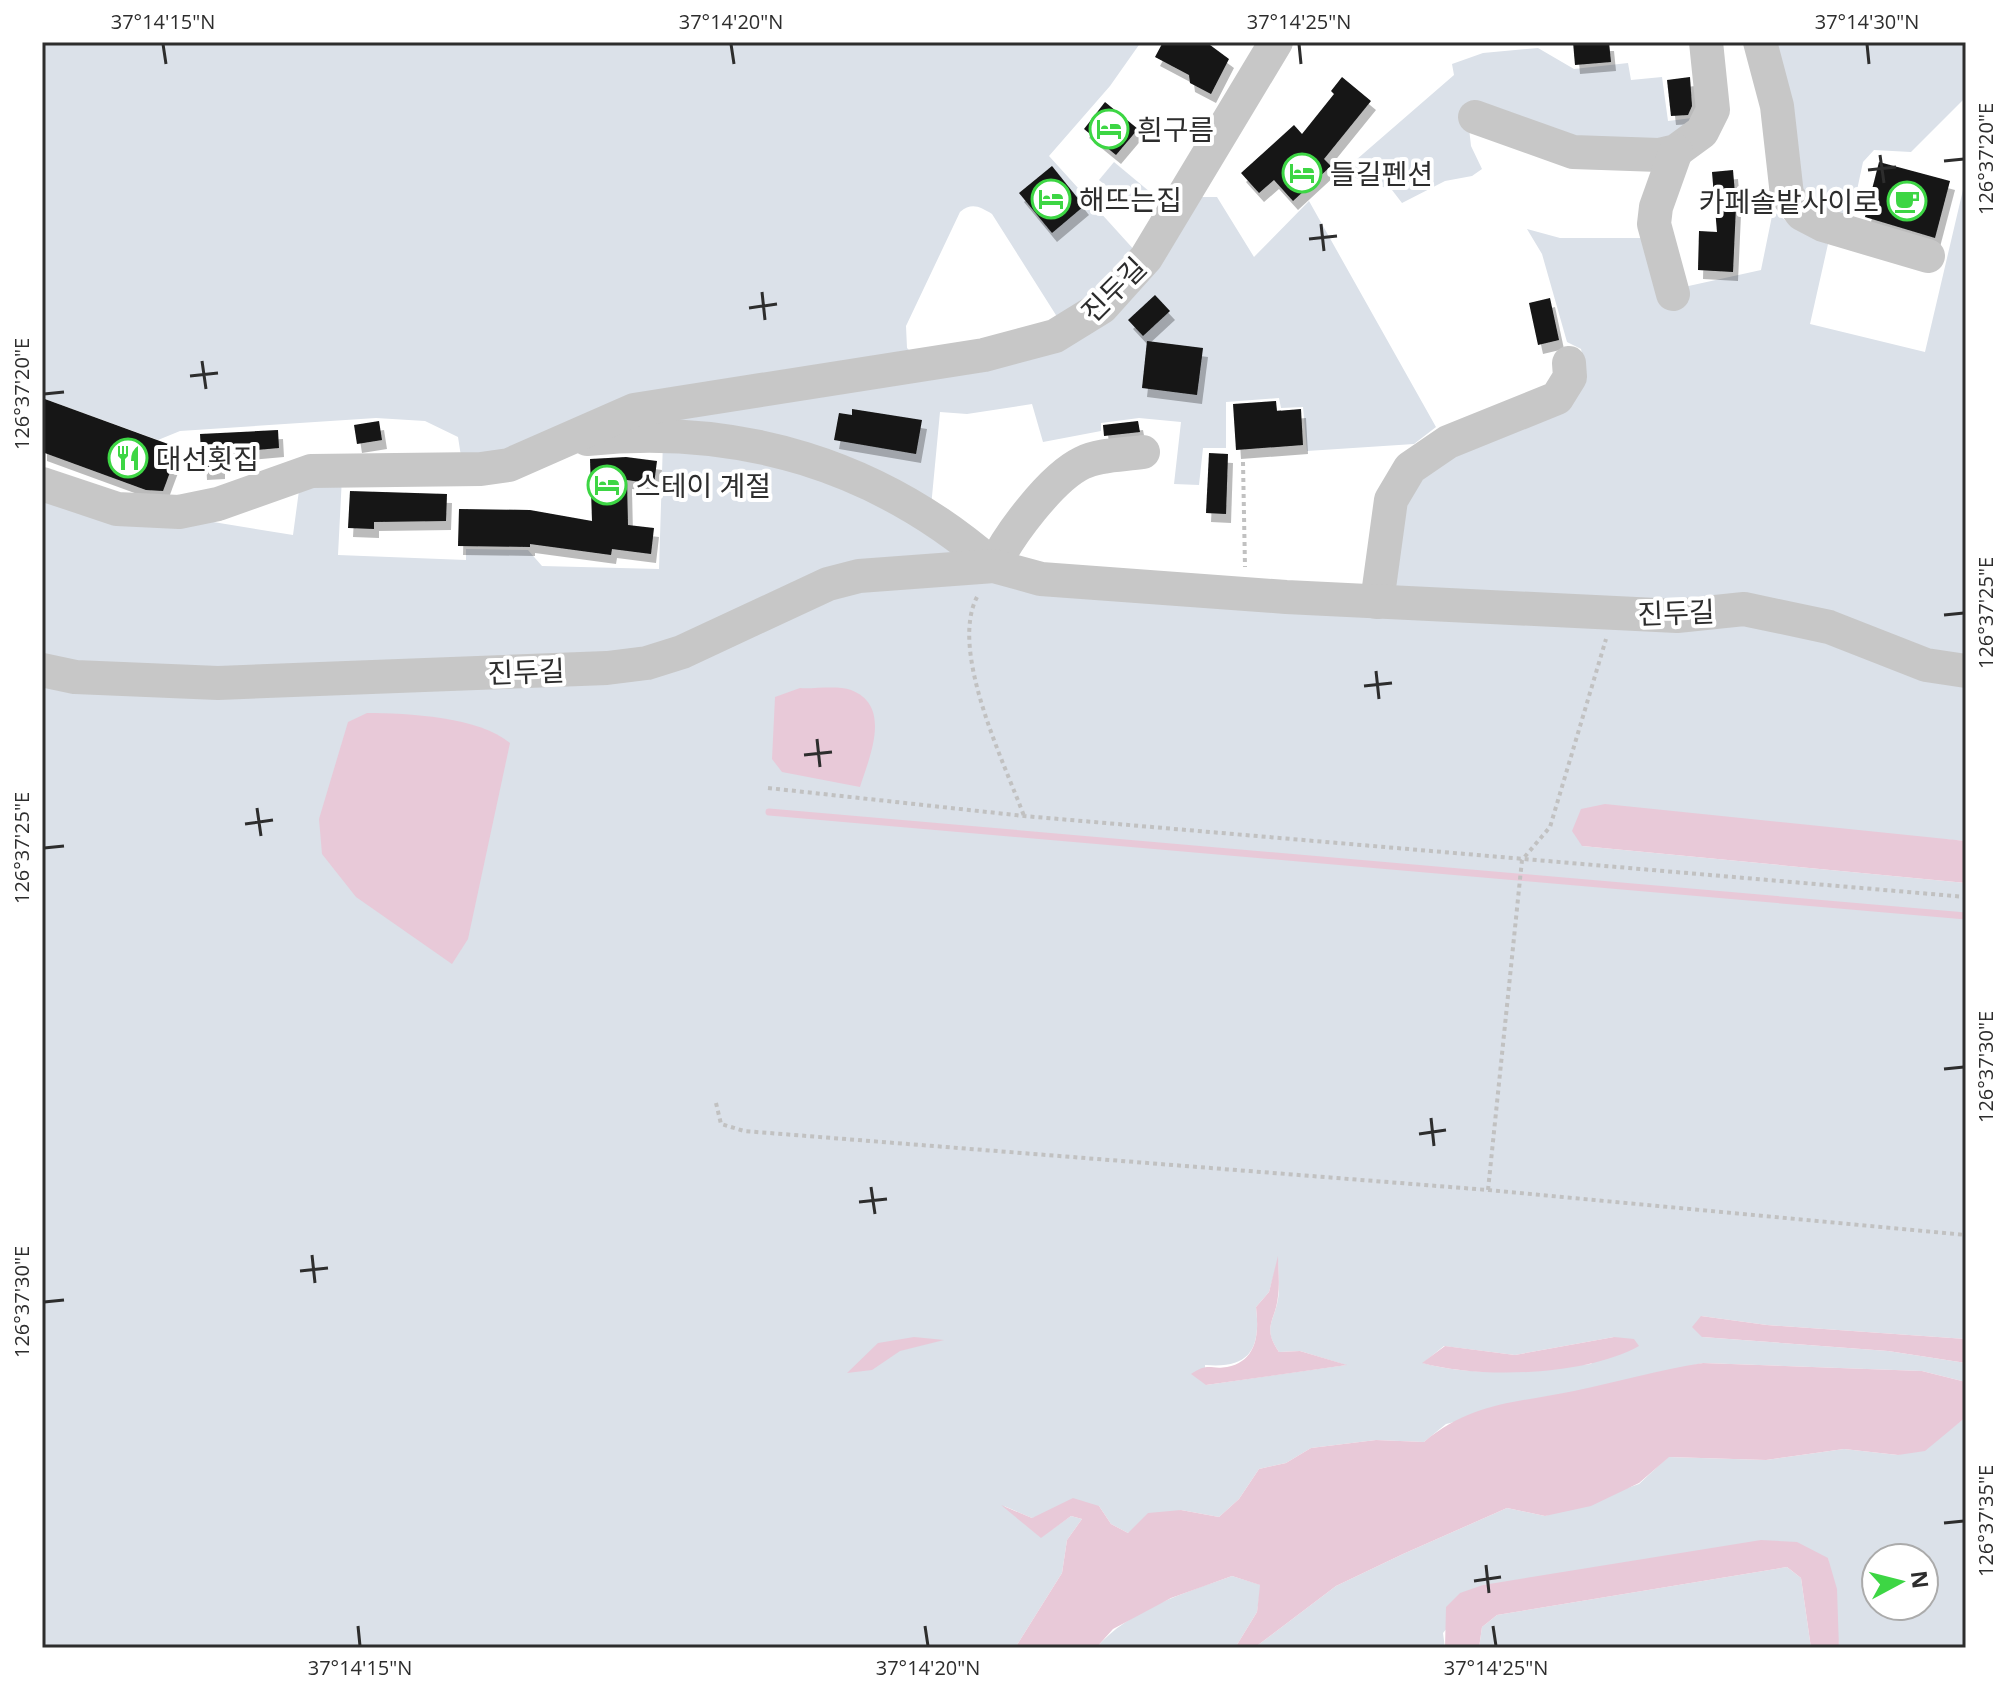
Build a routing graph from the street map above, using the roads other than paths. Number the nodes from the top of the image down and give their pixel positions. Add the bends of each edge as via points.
1 (1276, 42) edge
2 (1706, 42) edge
3 (1760, 42) edge
4 (1475, 117) dead end
5 (1676, 151) junction
6 (1928, 256) dead end
7 (1673, 294) dead end
8 (1569, 363) dead end
9 (559, 442) junction
10 (1143, 452) dead end
11 (42, 484) edge
12 (994, 566) junction
13 (1377, 602) junction
14 (42, 670) edge
15 (1966, 671) edge

1 - 9 street, 진두길 via 1146,258 1102,307 1079,324 1027,346 984,355 668,402 602,421
2 - 5 street via 1713,110 1702,132
3 - 6 street via 1777,106 1787,195 1802,214 1823,225
4 - 5 street via 1573,152
5 - 7 street via 1654,224
8 - 13 street via 1570,377 1557,398 1448,442 1410,468 1391,500
9 - 11 street, 진두길 via 509,465 481,469 311,471 179,512 117,509
9 - 12 street, 진두길 via 700,437 780,452 875,484 948,528
10 - 12 street via 1097,458 1073,469 1019,526
12 - 13 street, 진두길 via 1041,579
12 - 14 street, 진두길 via 838,581 682,652 607,668 218,683 75,677
13 - 15 street, 진두길 via 1677,616 1744,609 1829,627 1926,665

